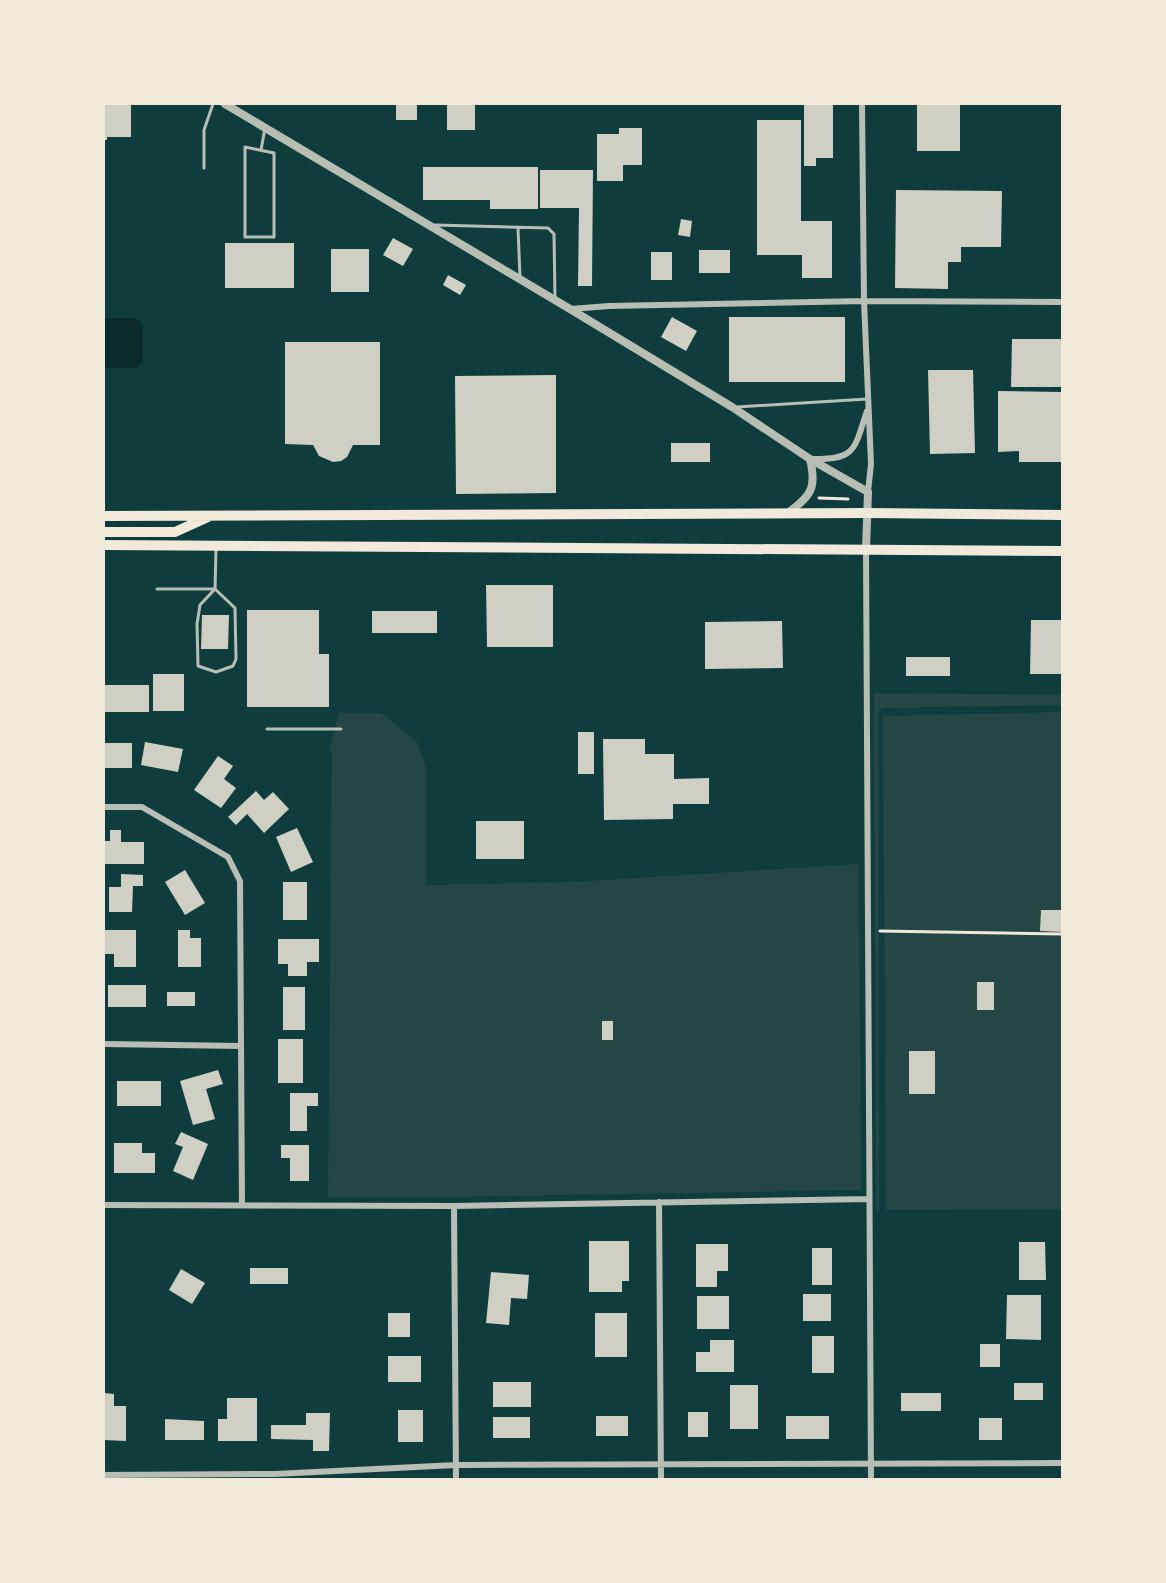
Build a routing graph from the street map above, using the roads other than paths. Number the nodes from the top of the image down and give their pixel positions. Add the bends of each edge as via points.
1 (213, 104) edge
2 (225, 104) edge
3 (862, 104) edge
4 (265, 128) junction
5 (261, 150) junction
6 (204, 168) dead end
7 (430, 225) junction
8 (518, 228) junction
9 (520, 279) junction
10 (555, 300) junction
11 (864, 301) junction
12 (1062, 302) edge
13 (570, 309) junction
14 (867, 399) junction
15 (732, 407) junction
16 (868, 407) junction
17 (810, 459) junction
18 (868, 492) junction
19 (867, 513) junction
20 (787, 514) junction
21 (212, 515) junction
22 (1062, 515) edge
23 (104, 516) edge
24 (104, 532) edge
25 (104, 545) edge
26 (216, 545) junction
27 (866, 550) junction
28 (1062, 551) edge
29 (157, 589) dead end
30 (215, 589) junction
31 (267, 729) dead end
32 (341, 729) dead end
33 (104, 807) edge
34 (104, 1044) edge
35 (241, 1046) junction
36 (869, 1199) junction
37 (659, 1203) junction
38 (104, 1205) edge
39 (242, 1205) junction
40 (454, 1206) junction
41 (661, 1463) junction
42 (871, 1463) junction
43 (1062, 1463) edge
44 (456, 1465) junction
45 (104, 1475) edge
46 (456, 1479) edge
47 (661, 1479) edge
48 (871, 1479) edge

1 - 6 lane via 204,130
2 - 4 street
3 - 11 street
4 - 5 lane
4 - 7 street
5 - 5 lane via 244,147 244,237 274,237 274,153
7 - 8 lane
7 - 9 street
8 - 9 lane
8 - 10 lane via 548,228 554,234
9 - 10 street
10 - 13 street
11 - 12 street
11 - 13 street
11 - 14 street
13 - 15 street
14 - 15 lane
14 - 16 street
15 - 17 street
16 - 17 street via 855,447 847,455
16 - 18 street
17 - 18 street
17 - 20 street via 811,491
18 - 19 street
19 - 20 main road
19 - 22 main road
19 - 27 street
20 - 21 main road
21 - 23 main road
21 - 24 main road via 175,532
25 - 26 main road
26 - 27 main road
26 - 30 lane
27 - 28 main road
27 - 36 street
29 - 30 lane
30 - 30 lane via 200,605 197,624 198,666 216,672 233,666 236,659 235,608
31 - 32 lane
33 - 35 street via 142,807 228,857 240,881
34 - 35 street
35 - 39 street
36 - 37 street
36 - 42 street
37 - 40 street
37 - 41 street
38 - 39 street
39 - 40 street
40 - 44 street
41 - 42 street
41 - 44 street
41 - 47 street
42 - 43 street
42 - 48 street
44 - 45 street via 275,1474
44 - 46 street

